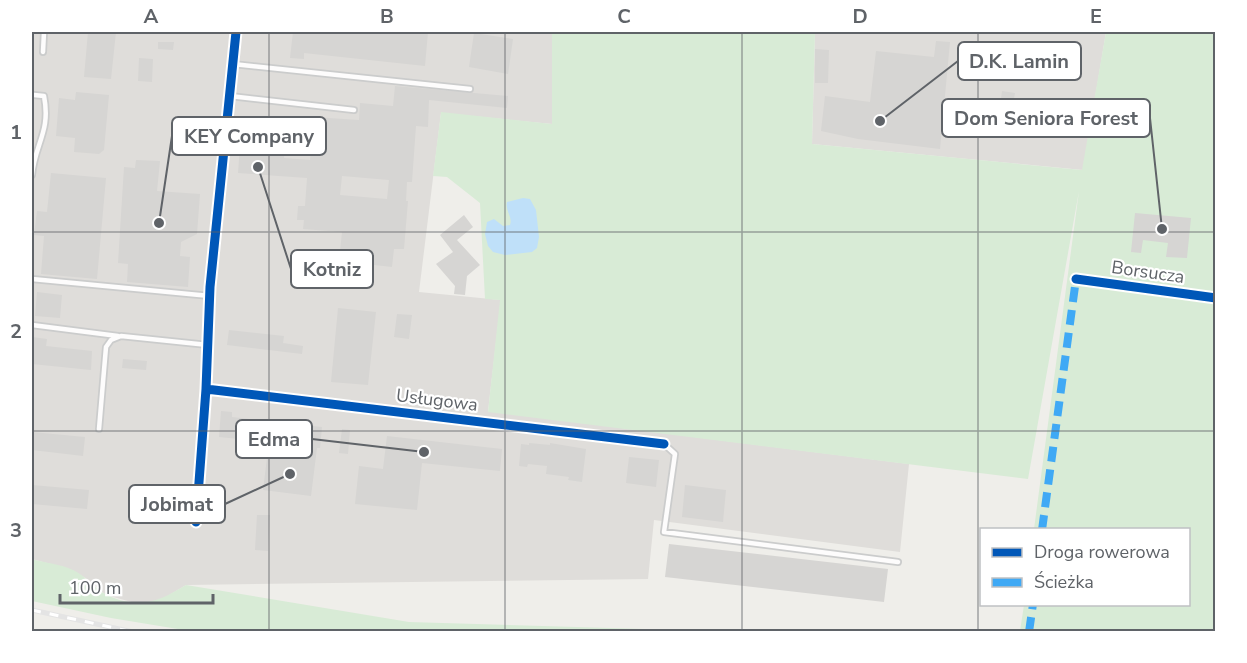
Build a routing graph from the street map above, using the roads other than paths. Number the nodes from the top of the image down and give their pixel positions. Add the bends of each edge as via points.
1 (44, 32) edge
2 (236, 32) edge
3 (43, 52) dead end
4 (233, 64) junction
5 (470, 89) dead end
6 (34, 95) dead end
7 (230, 96) junction
8 (354, 110) dead end
9 (32, 175) edge
10 (32, 279) edge
11 (1076, 279) dead end
12 (210, 296) junction
13 (1215, 298) edge
14 (32, 325) edge
15 (121, 336) junction
16 (208, 345) junction
17 (206, 389) junction
18 (99, 429) dead end
19 (664, 444) joint
20 (196, 522) dead end
21 (898, 562) dead end

1 - 3 lane
2 - 4 street
4 - 5 lane
4 - 7 street
6 - 9 lane via 44,96 47,111
7 - 8 lane
7 - 12 street
10 - 12 lane
11 - 13 street, Borsucza
12 - 16 street
14 - 15 lane
15 - 16 lane
15 - 18 lane via 106,347
16 - 17 street
17 - 19 street, Usługowa
17 - 20 street
19 - 21 lane, Usługowa via 675,454 664,532

